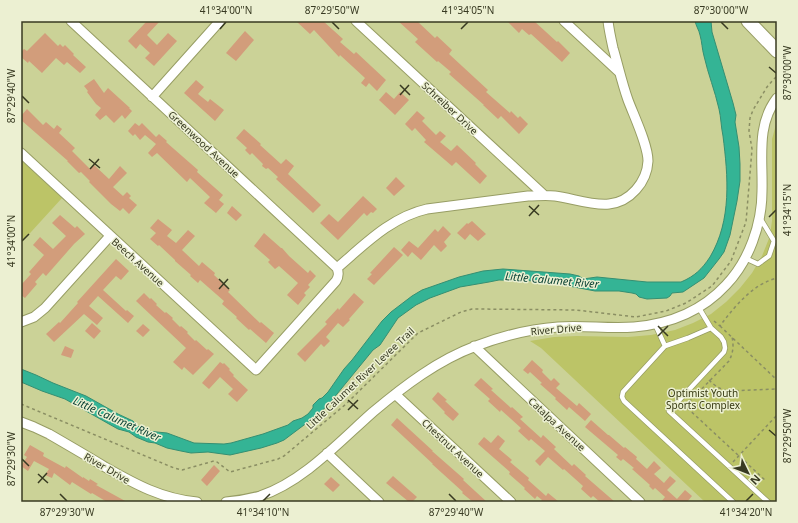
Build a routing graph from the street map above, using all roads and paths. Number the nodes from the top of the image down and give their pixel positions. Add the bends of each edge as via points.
1 (71, 21) edge
2 (220, 21) edge
3 (356, 21) edge
4 (564, 21) edge
5 (608, 21) edge
6 (748, 21) edge
7 (777, 51) edge
8 (619, 72) junction
9 (777, 76) edge
10 (152, 97) junction
11 (777, 98) edge
12 (21, 153) edge
13 (544, 195) junction
14 (760, 218) junction
15 (110, 236) junction
16 (745, 258) junction
17 (337, 268) junction
18 (777, 278) edge
19 (699, 308) junction
20 (712, 319) dead end
21 (21, 322) edge
22 (655, 324) junction
23 (720, 326) junction
24 (712, 328) junction
25 (474, 346) junction
26 (665, 346) junction
27 (777, 380) edge
28 (777, 389) edge
29 (395, 394) junction
30 (682, 403) dead end
31 (21, 404) edge
32 (685, 406) junction
33 (777, 415) edge
34 (21, 422) edge
35 (327, 453) junction
36 (738, 456) junction
37 (731, 463) dead end
38 (766, 481) dead end
39 (244, 501) edge
40 (197, 502) edge
41 (226, 502) edge
42 (379, 502) edge
43 (511, 502) edge
44 (640, 502) edge
45 (733, 502) edge
46 (768, 502) edge

1 - 10 street, Greenwood Avenue
2 - 10 street
3 - 13 street, Schreiber Drive
4 - 8 street
5 - 8 street
6 - 7 street
8 - 13 street via 647,152 647,168 640,184 628,198 610,204 600,205
9 - 31 path, Little Calumet River Levee Trail via 767,87 750,118 752,149 746,222 732,259 712,286 686,303 666,311 636,317 576,310 472,309 461,312 418,333 346,404 284,456 230,472 216,462 182,470 174,468
10 - 17 street, Greenwood Avenue
11 - 14 street, River Drive via 763,132
12 - 15 street, Beech Avenue
13 - 17 street via 417,211 390,225
14 - 16 street, River Drive
14 - 16 lane via 774,241 769,256 758,264
15 - 17 street, Beech Avenue via 256,370 336,281
15 - 21 street via 45,308 34,317
16 - 19 street, River Drive via 717,295
18 - 23 path via 753,290
19 - 22 street, River Drive
19 - 24 lane
20 - 23 path
22 - 25 street, River Drive via 633,327 545,328
22 - 26 lane
23 - 27 path
24 - 26 lane
24 - 46 lane via 724,342 724,352 669,411
25 - 29 street, River Drive via 434,367
25 - 44 street, Catalpa Avenue
26 - 45 lane via 623,392 622,397
28 - 32 path via 727,391 709,380
29 - 35 street, River Drive
29 - 43 street, Chestnut Avenue
30 - 32 path
32 - 36 path
33 - 36 path
34 - 40 street, River Drive via 49,434 136,485 168,497
35 - 39 street, River Drive via 280,488
35 - 42 street
36 - 37 path
36 - 38 path
39 - 41 street, River Drive

